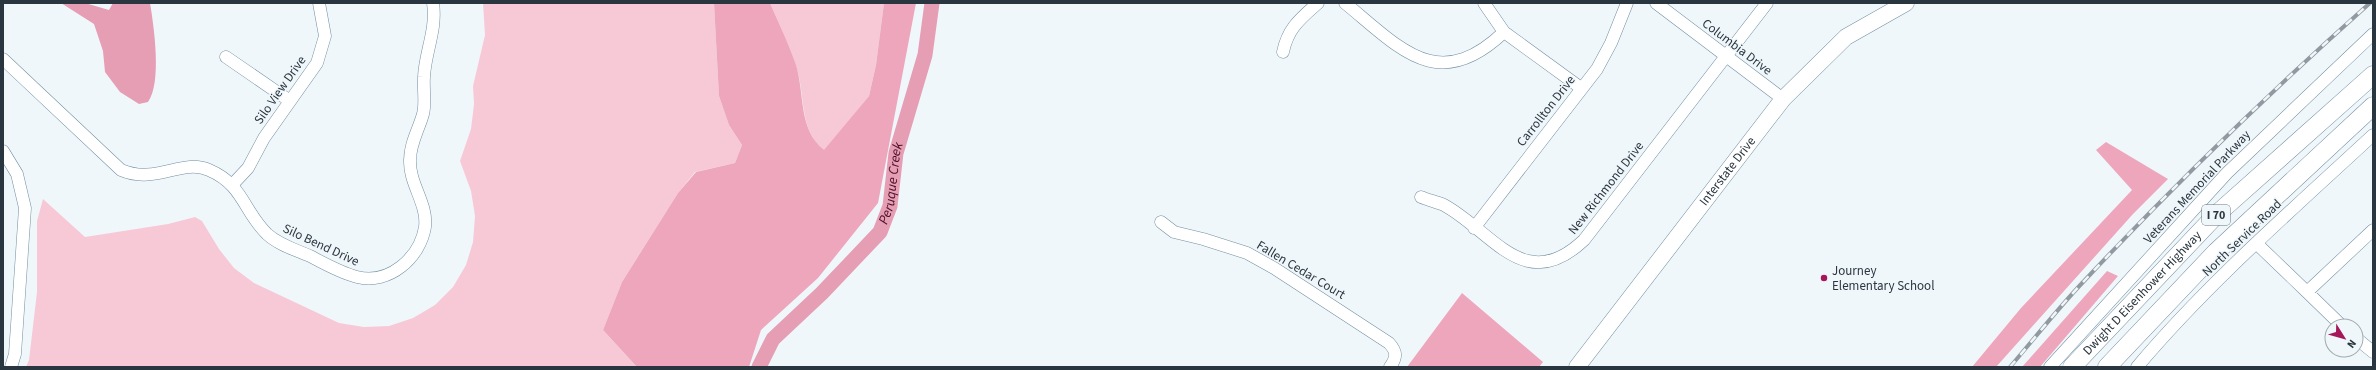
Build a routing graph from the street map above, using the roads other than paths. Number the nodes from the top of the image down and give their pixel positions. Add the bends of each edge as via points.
1 (319, 3) edge
2 (433, 3) edge
3 (1318, 3) edge
4 (1345, 3) edge
5 (1484, 3) edge
6 (1627, 3) edge
7 (1656, 3) edge
8 (1767, 3) edge
9 (1906, 3) edge
10 (1504, 32) junction
11 (2373, 34) edge
12 (1283, 52) dead end
13 (1726, 56) junction
14 (226, 57) dead end
15 (3, 59) edge
16 (2373, 75) edge
17 (1581, 88) junction
18 (1783, 99) junction
19 (290, 101) junction
20 (2373, 106) edge
21 (2373, 135) edge
22 (3, 151) edge
23 (233, 184) junction
24 (1421, 197) dead end
25 (1161, 222) dead end
26 (1474, 228) junction
27 (2373, 230) edge
28 (2256, 243) junction
29 (2307, 292) junction
30 (2334, 318) edge
31 (2364, 345) edge
32 (2373, 352) edge
33 (11, 367) edge
34 (1390, 367) edge
35 (1577, 367) edge
36 (2050, 367) edge
37 (2072, 367) edge
38 (2107, 367) edge
39 (2137, 367) edge

1 - 19 street, Silo View Drive via 325,36 323,48 317,63
2 - 23 street, Silo Bend Drive via 435,18 424,76 424,112 410,161 413,182 425,212 425,226 418,246 404,264 382,277 370,279 358,277 292,248 268,235
3 - 12 street via 1295,24 1286,37
4 - 10 street via 1398,47 1413,56 1432,61 1451,63 1469,57 1486,49
5 - 10 street
6 - 17 street, Carrollton Drive via 1611,43
7 - 13 street, Columbia Drive
8 - 13 street, New Richmond Drive
9 - 18 main road, Interstate Drive via 1846,38
10 - 17 street
11 - 36 street, Veterans Memorial Parkway via 2227,173
13 - 18 street, Columbia Drive
13 - 26 street, New Richmond Drive via 1573,252 1554,260 1533,262 1515,258
14 - 19 street
15 - 23 street, Silo Bend Drive via 121,170 141,176 198,167
16 - 37 highway, Dwight D Eisenhower Highway / I 70 via 2217,214
17 - 26 street, Carrollton Drive
18 - 35 main road, Interstate Drive
19 - 23 street, Silo View Drive via 264,138 248,168
20 - 38 highway, Dwight D Eisenhower Highway / I 70 via 2216,252
21 - 28 street, North Service Road
22 - 33 street via 17,174 25,208 15,354
24 - 26 street, New Richmond Drive via 1444,205
25 - 34 street, Fallen Cedar Court via 1174,232 1203,238 1247,253 1363,324 1395,350 1396,356
27 - 29 street
28 - 29 street
28 - 39 street, North Service Road via 2159,340
29 - 30 street
31 - 32 street

